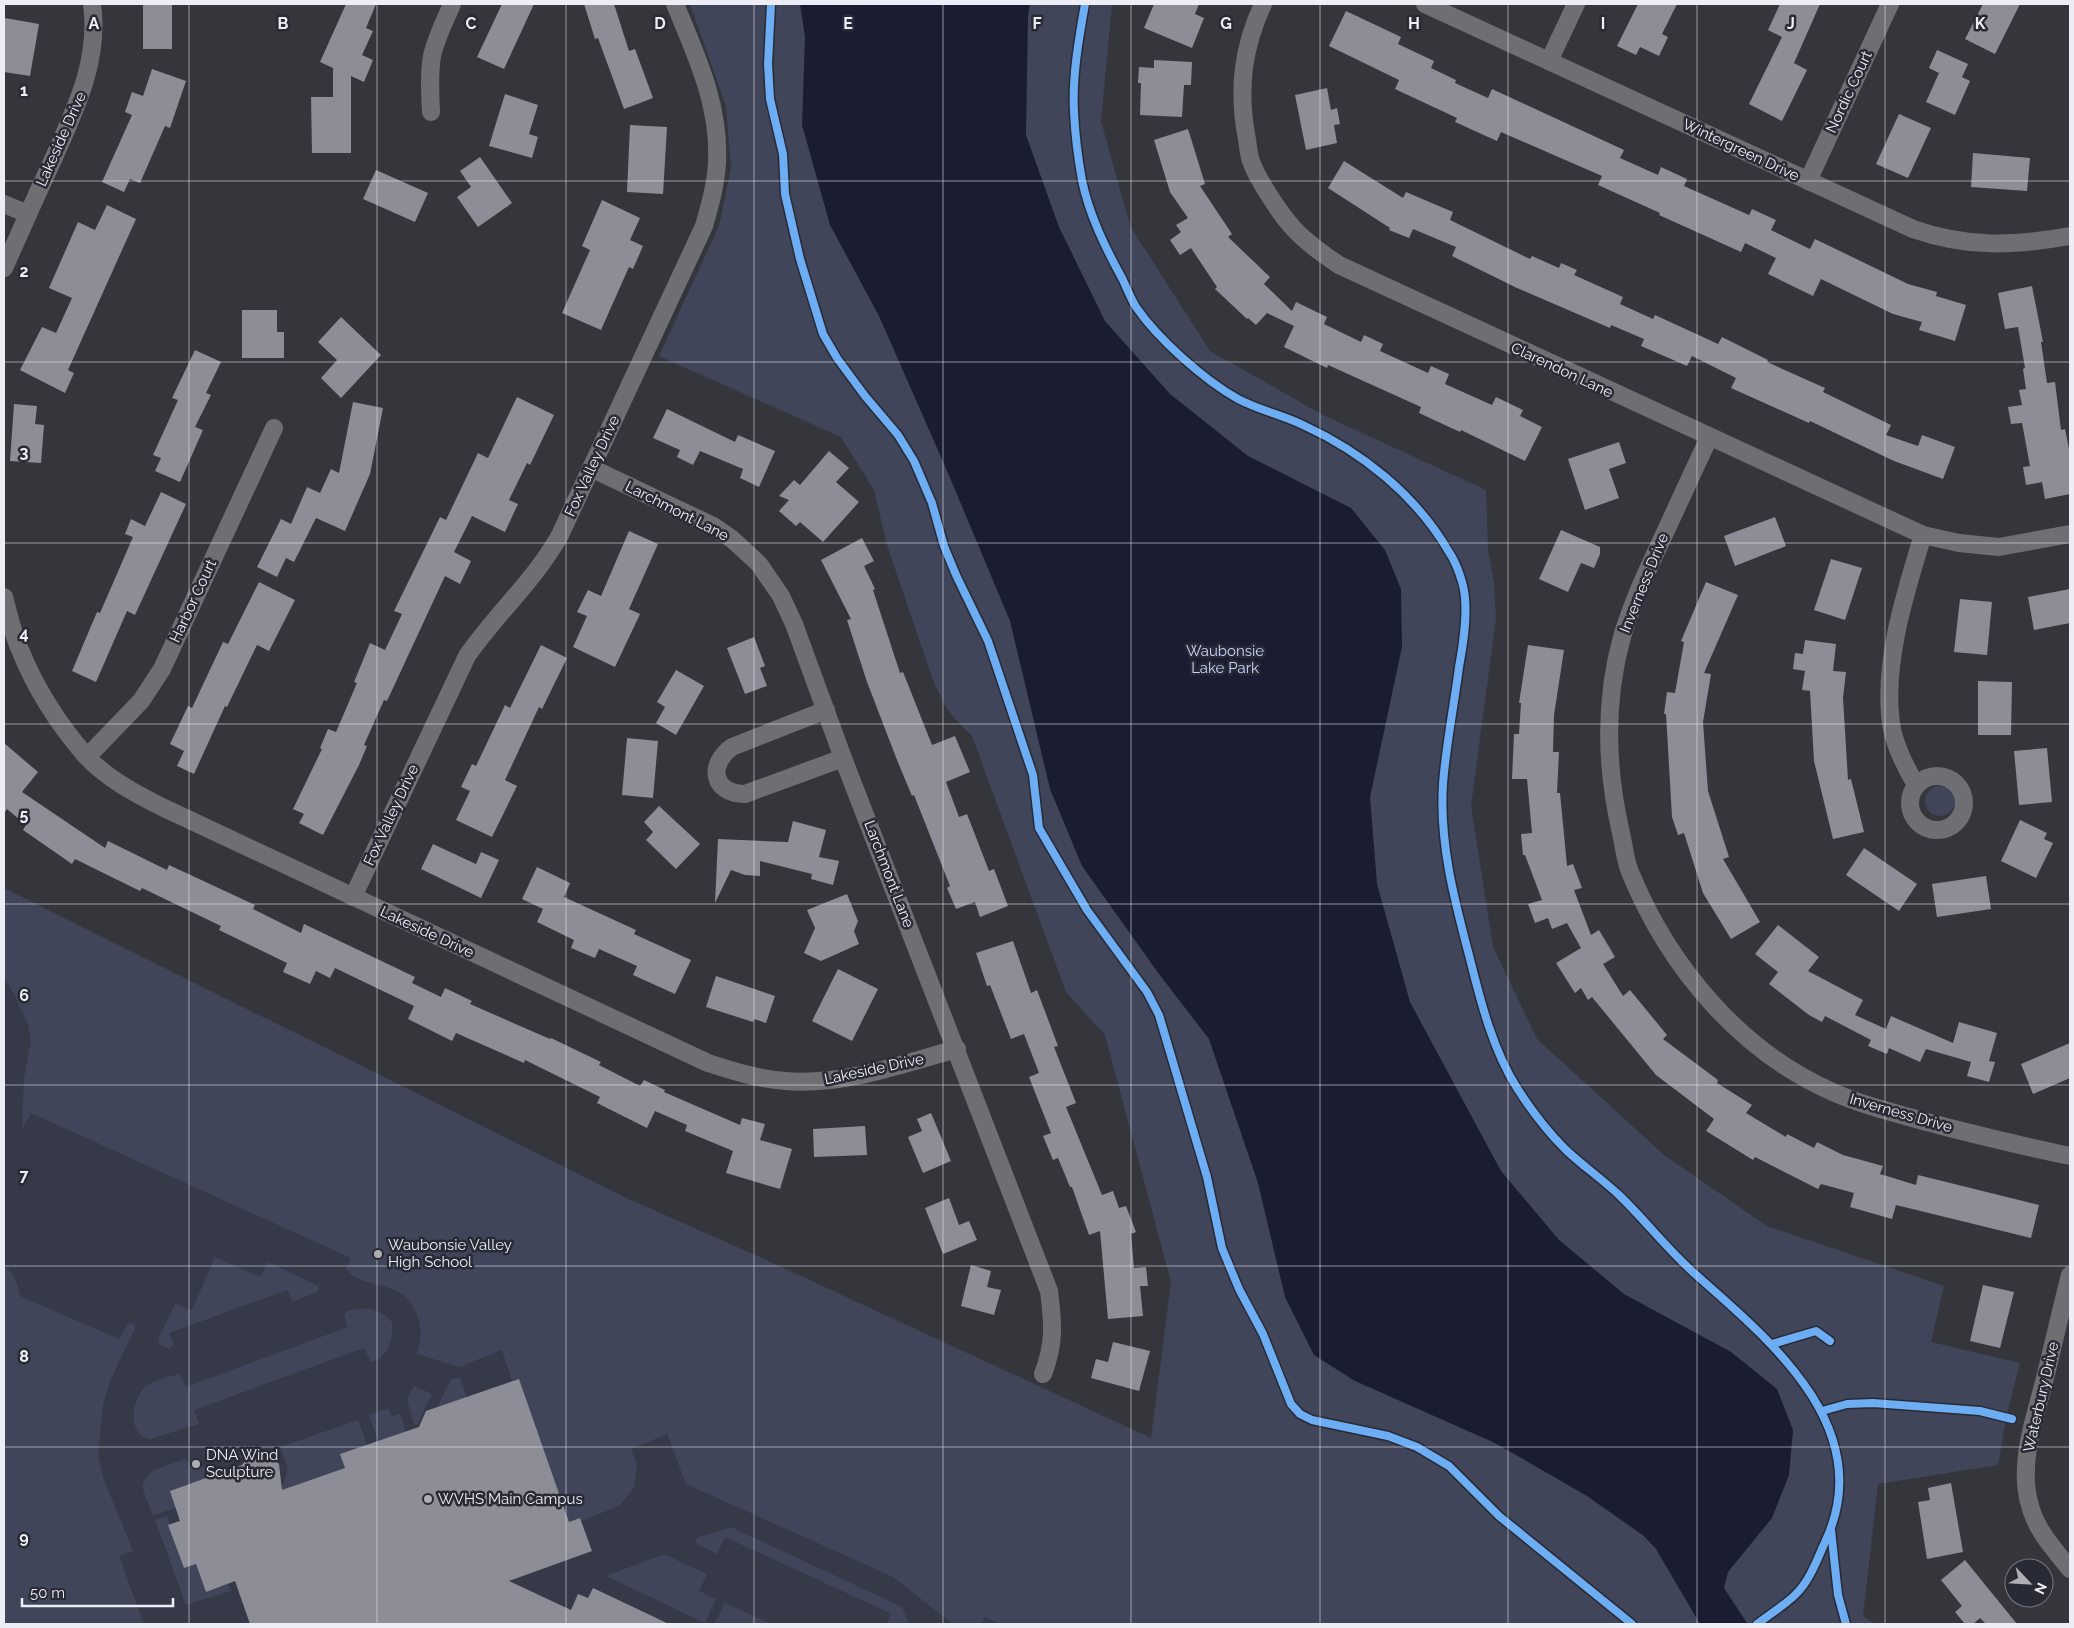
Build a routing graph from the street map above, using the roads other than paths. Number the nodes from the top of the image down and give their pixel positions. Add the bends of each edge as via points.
1 (92, 4) edge
2 (452, 4) edge
3 (675, 4) edge
4 (1263, 4) edge
5 (1425, 4) edge
6 (1576, 4) edge
7 (1890, 4) edge
8 (1549, 61) junction
9 (431, 112) dead end
10 (1808, 181) junction
11 (4, 204) edge
12 (28, 214) junction
13 (2070, 237) edge
14 (4, 268) edge
15 (274, 428) dead end
16 (1709, 438) junction
17 (591, 468) junction
18 (2070, 534) edge
19 (1923, 535) junction
20 (4, 597) edge
21 (826, 710) junction
22 (87, 757) junction
23 (844, 758) junction
24 (1916, 785) dead end
25 (353, 897) junction
26 (957, 1049) junction
27 (2070, 1156) edge
28 (2070, 1275) edge
29 (1043, 1374) dead end
30 (2070, 1569) edge

1 - 12 street, Lakeside Drive via 92,51 84,89
2 - 9 street via 432,55
3 - 17 street, Fox Valley Drive via 708,85 718,148 714,192 704,226
4 - 16 street, Clarendon Lane via 1247,47 1242,73 1242,112 1251,161 1294,229 1313,247 1356,274
5 - 8 street, Wintergreen Drive
6 - 8 street
7 - 10 street, Nordic Court
8 - 10 street, Wintergreen Drive
10 - 13 street, Wintergreen Drive via 1913,229 1950,240 2004,245
11 - 12 street
12 - 14 street, Lakeside Drive
15 - 22 street, Harbor Court via 157,678 141,701
16 - 19 street, Clarendon Lane
16 - 27 street, Inverness Drive via 1634,601 1622,638 1610,699 1608,757 1614,802 1629,870 1651,917 1687,974 1722,1015 1791,1070 1874,1108
17 - 21 street, Larchmont Lane via 713,526 748,552 781,596
17 - 25 street, Fox Valley Drive via 551,551 467,656
18 - 19 street, Clarendon Lane via 1999,547
19 - 24 street via 1904,596 1889,688 1892,730 1903,762
20 - 22 street, Lakeside Drive via 20,651 40,690
21 - 23 street, Larchmont Lane
21 - 23 street via 737,744 722,755 716,775 720,785 730,792 745,794
22 - 25 street, Lakeside Drive via 134,793
23 - 26 street, Larchmont Lane
25 - 26 street, Lakeside Drive via 708,1063 734,1072 812,1082 857,1076
26 - 29 street, Larchmont Lane via 1049,1291 1053,1341
28 - 30 street, Waterbury Drive via 2029,1440 2025,1484 2029,1504 2047,1542

